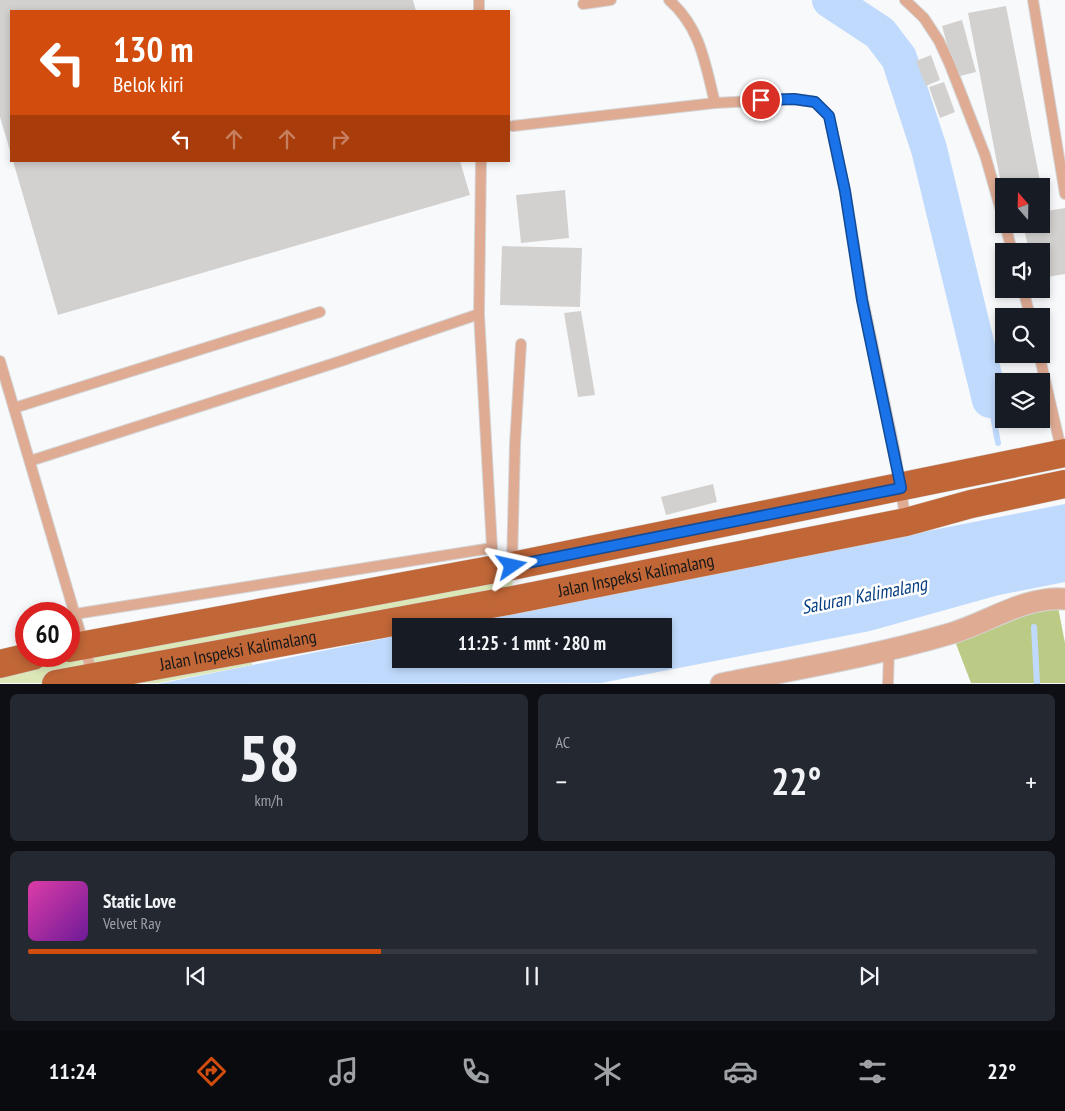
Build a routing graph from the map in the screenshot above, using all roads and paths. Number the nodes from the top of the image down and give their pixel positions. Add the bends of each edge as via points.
1 (611, 0) edge
2 (669, 0) edge
3 (905, 0) edge
4 (1033, 0) edge
5 (583, 4) dead end
6 (715, 103) junction
7 (513, 126) dead end
8 (481, 162) edge
9 (995, 190) edge
10 (1065, 194) edge
11 (320, 312) dead end
12 (478, 314) junction
13 (521, 344) dead end
14 (0, 361) edge
15 (1041, 363) edge
16 (14, 408) junction
17 (1064, 457) edge
18 (30, 461) junction
19 (1057, 486) edge
20 (901, 488) junction
21 (906, 522) junction
22 (512, 566) junction
23 (1065, 599) edge
24 (71, 602) edge
25 (80, 613) edge
26 (80, 645) edge
27 (889, 650) junction
28 (80, 653) edge
29 (15, 660) edge
30 (0, 664) edge
31 (93, 676) junction
32 (56, 684) edge
33 (721, 684) edge
34 (888, 684) edge

1 - 5 lane
2 - 6 lane via 684,13 701,46
3 - 9 lane via 924,18 939,41 985,155
4 - 10 lane
6 - 7 lane
6 - 20 lane via 794,99 815,102 829,116 845,191 862,300
8 - 12 lane
11 - 16 lane
12 - 18 lane
12 - 25 lane via 492,548
13 - 22 lane via 514,453
14 - 16 lane
15 - 17 lane
16 - 18 lane
17 - 20 main road, Jalan Inspeksi Kalimalang via 966,472
18 - 24 lane
19 - 21 main road, Jalan Inspeksi Kalimalang
20 - 21 lane
20 - 22 main road, Jalan Inspeksi Kalimalang
21 - 31 main road, Jalan Inspeksi Kalimalang via 513,600
22 - 26 main road, Jalan Inspeksi Kalimalang
23 - 27 street via 1036,600 952,633
27 - 33 street
27 - 34 lane
28 - 31 lane
29 - 30 main road
31 - 32 main road, Jalan Inspeksi Kalimalang

